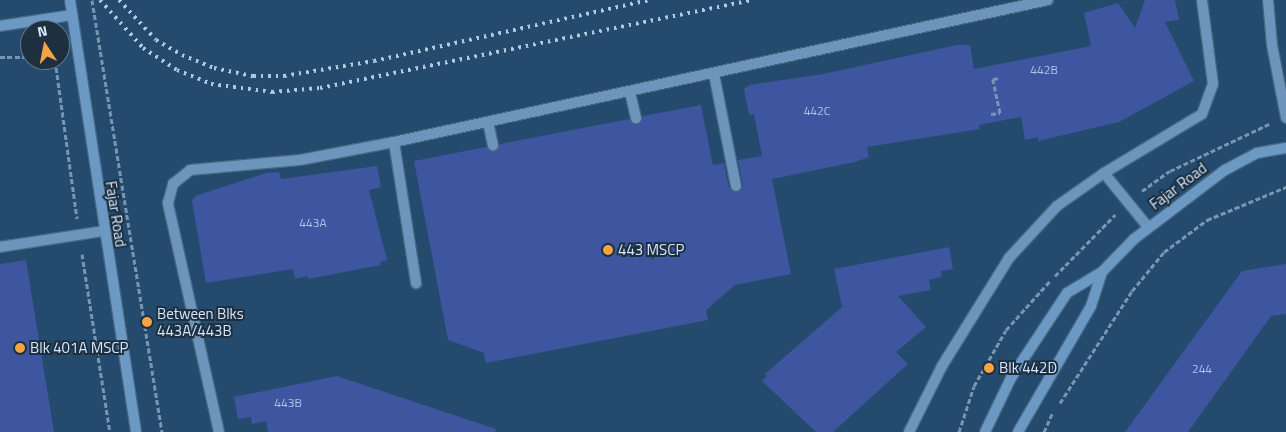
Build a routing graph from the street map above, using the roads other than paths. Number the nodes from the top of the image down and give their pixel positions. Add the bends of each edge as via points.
1 (70, 0) edge
2 (1048, 0) edge
3 (1202, 0) edge
4 (1268, 0) edge
5 (72, 16) junction
6 (0, 26) edge
7 (714, 74) junction
8 (630, 92) junction
9 (636, 118) dead end
10 (1286, 118) edge
11 (488, 122) junction
12 (394, 142) junction
13 (493, 145) dead end
14 (1286, 148) edge
15 (1104, 173) junction
16 (736, 186) dead end
17 (1148, 227) junction
18 (103, 231) junction
19 (0, 247) edge
20 (1102, 272) junction
21 (416, 283) dead end
22 (136, 432) edge
23 (219, 432) edge
24 (909, 432) edge
25 (985, 432) edge
26 (1018, 432) edge

1 - 5 street, Fajar Road
2 - 7 lane
3 - 15 lane via 1213,84 1202,114
4 - 10 lane via 1272,45
5 - 6 street
5 - 18 street, Fajar Road
7 - 8 lane
7 - 16 lane
8 - 9 lane
8 - 11 lane
11 - 12 lane
11 - 13 lane
12 - 21 lane
12 - 23 lane via 300,160 199,167 182,174 173,184 168,203
14 - 17 street, Fajar Road via 1257,153 1225,170
15 - 17 lane
15 - 24 lane via 1057,206 1008,258 942,366
17 - 20 street, Fajar Road
18 - 19 lane
18 - 22 street, Fajar Road
20 - 25 street, Fajar Road via 1067,293 1011,378
20 - 26 street, Fajar Road via 1092,306

